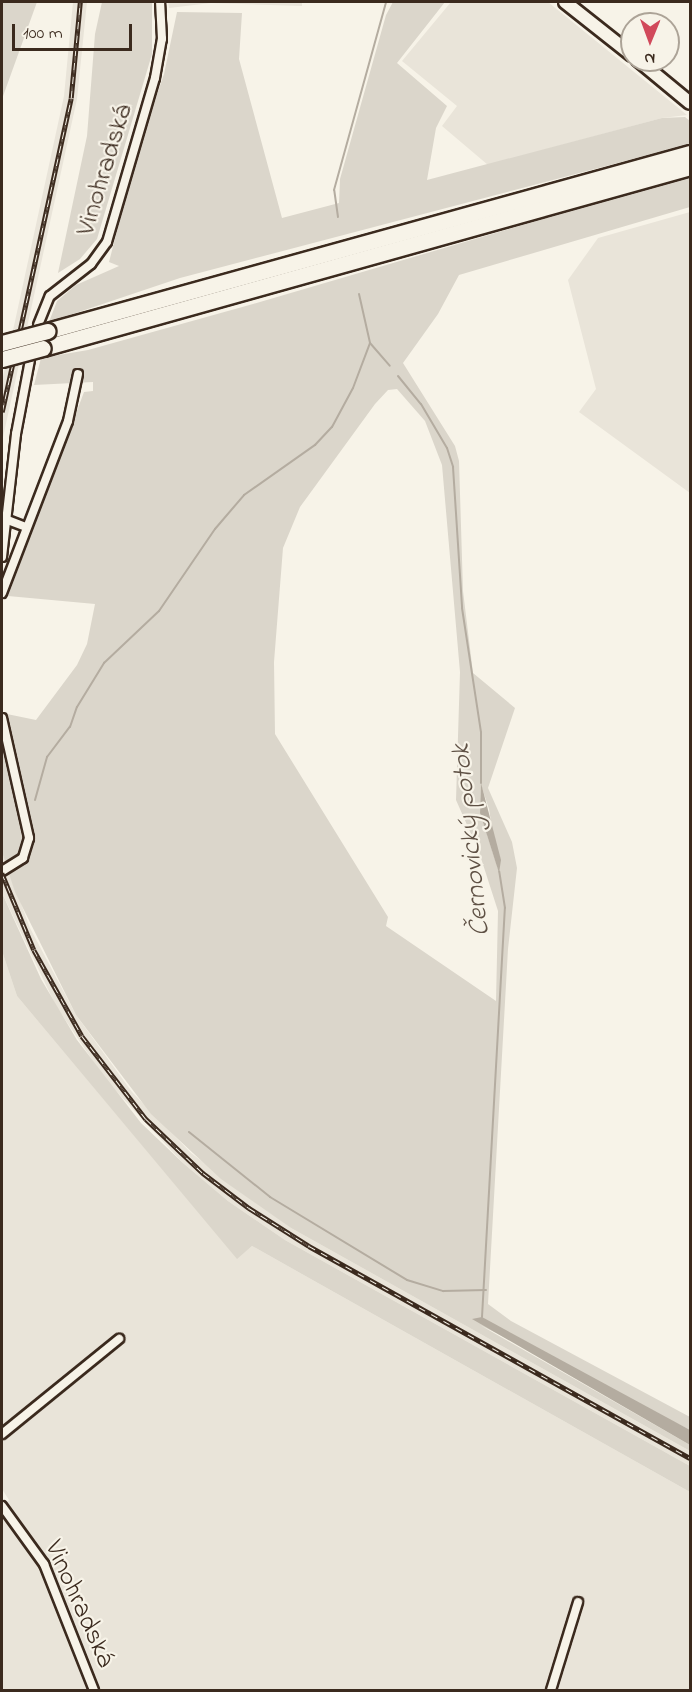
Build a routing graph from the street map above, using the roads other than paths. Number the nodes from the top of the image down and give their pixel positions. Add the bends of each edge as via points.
1 (160, 2) edge
2 (565, 2) edge
3 (620, 46) edge
4 (653, 72) edge
5 (690, 103) edge
6 (690, 153) edge
7 (690, 167) edge
8 (42, 328) junction
9 (2, 343) edge
10 (2, 359) edge
11 (30, 360) dead end
12 (78, 374) dead end
13 (5, 519) junction
14 (26, 527) junction
15 (2, 557) edge
16 (2, 593) edge
17 (2, 718) edge
18 (2, 871) edge
19 (119, 1339) dead end
20 (2, 1434) edge
21 (2, 1506) edge
22 (578, 1602) dead end
23 (94, 1690) edge
24 (551, 1690) edge

1 - 8 street, Vinohradská via 162,39 155,78 107,242 92,264 50,296
2 - 3 main road
4 - 5 main road
6 - 8 highway
7 - 10 highway, bridge
8 - 9 highway, bridge
11 - 13 street
12 - 14 street via 68,421
13 - 14 street
13 - 15 street
14 - 16 street
17 - 18 street via 29,838 23,858
19 - 20 street
21 - 23 street, Vinohradská via 44,1564
22 - 24 street

